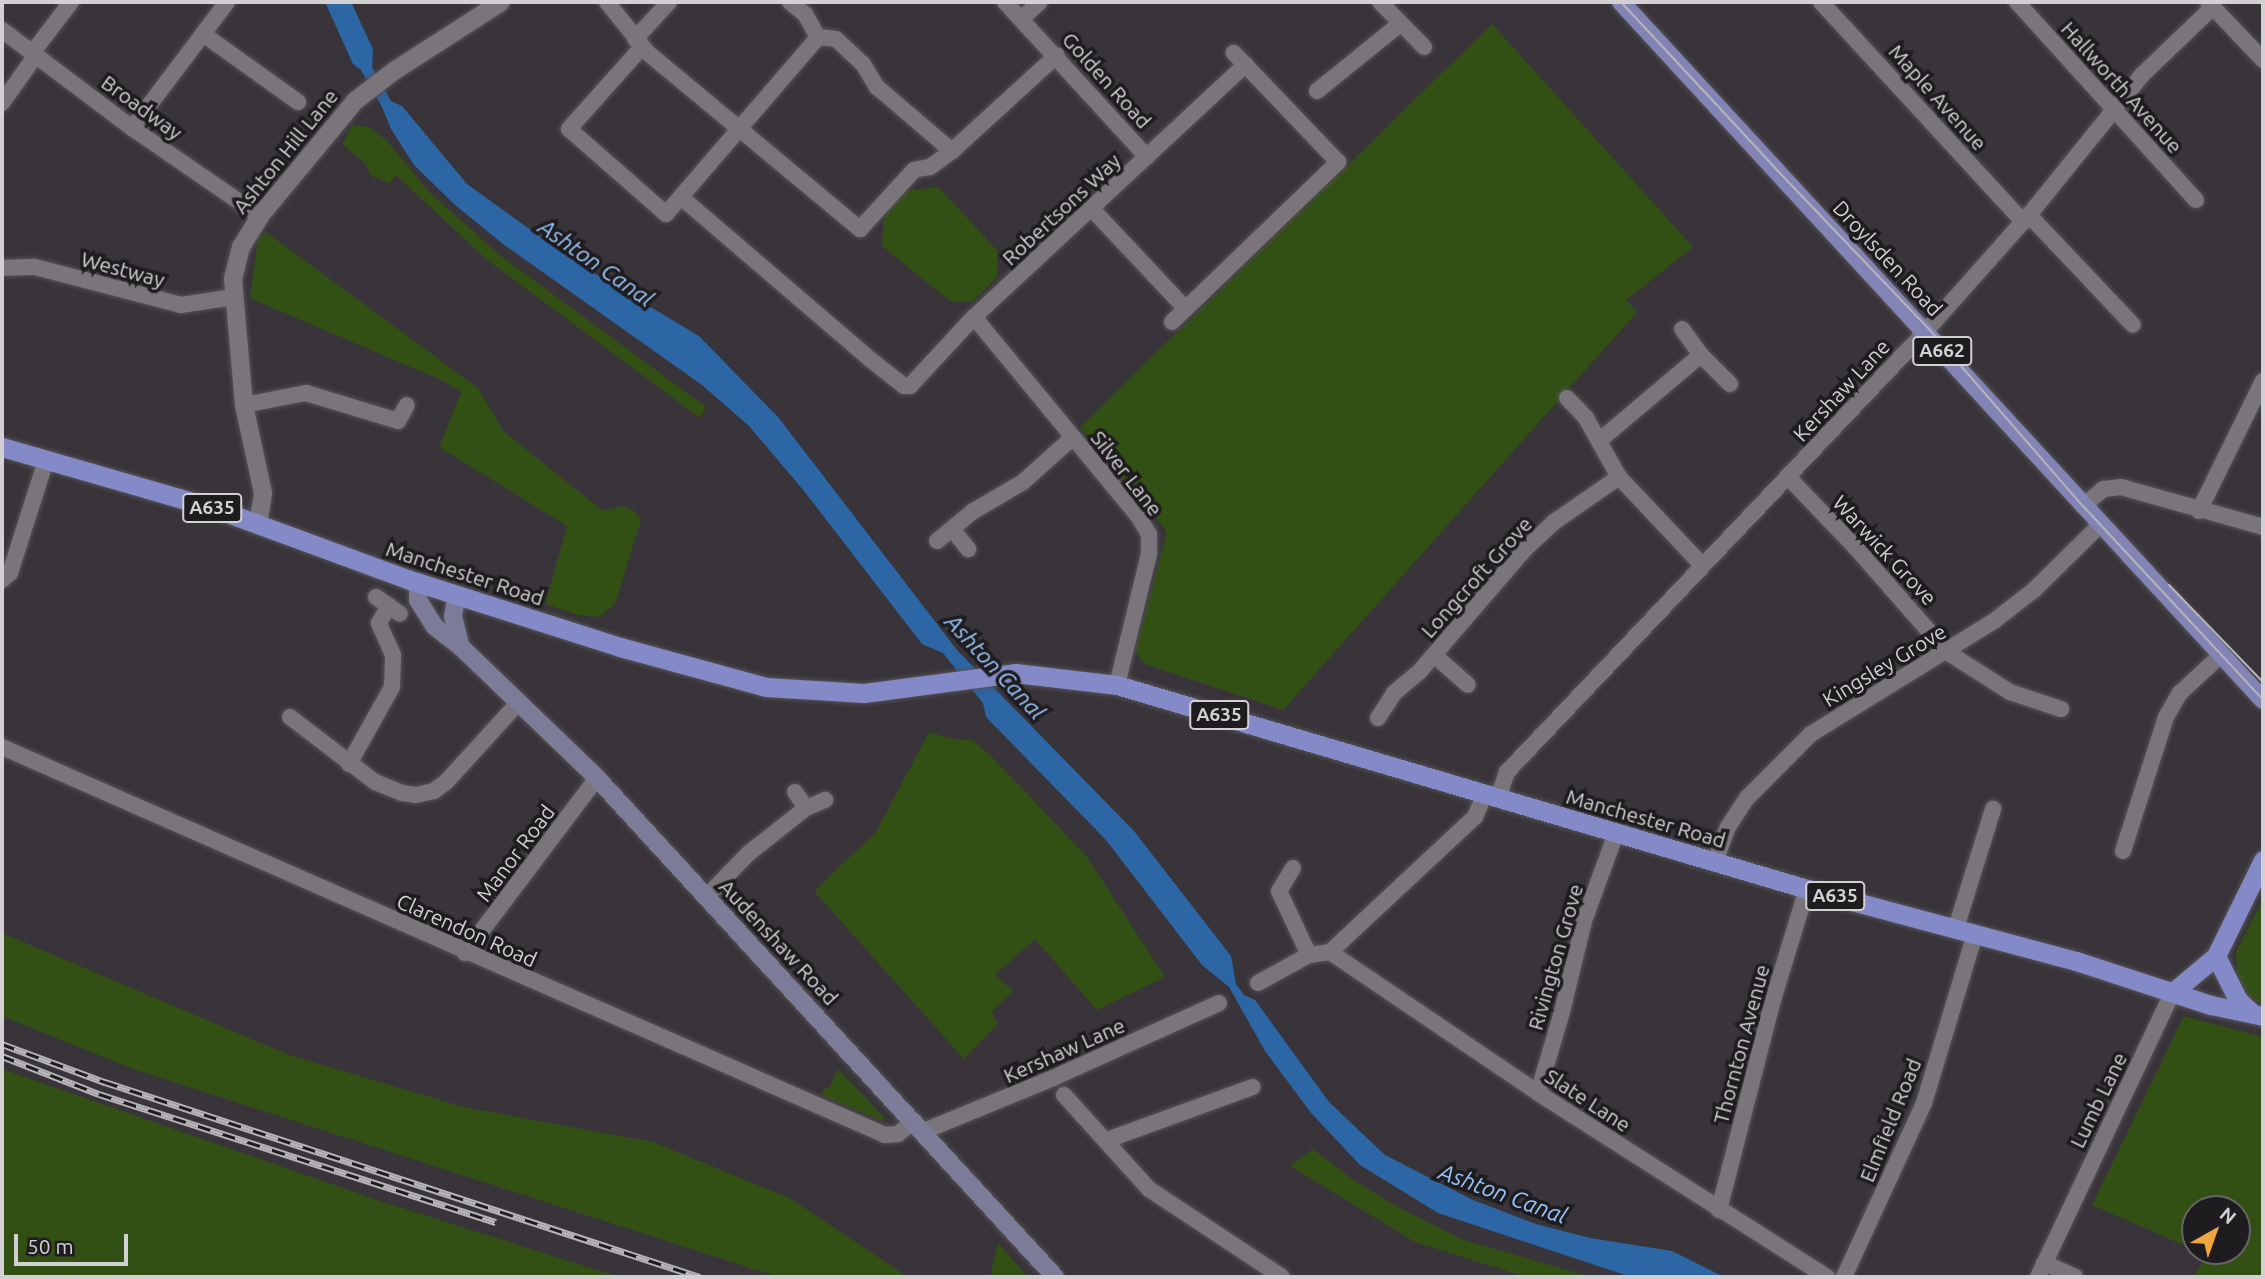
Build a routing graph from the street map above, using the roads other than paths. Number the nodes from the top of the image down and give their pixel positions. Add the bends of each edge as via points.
1 (71, 2) edge
2 (227, 2) edge
3 (501, 2) edge
4 (607, 2) edge
5 (668, 2) edge
6 (790, 2) edge
7 (1005, 2) edge
8 (1040, 2) edge
9 (1380, 2) edge
10 (1621, 2) edge
11 (2017, 2) edge
12 (1830, 5) edge
13 (2211, 5) edge
14 (482, 8) edge
15 (1021, 19) junction
16 (1400, 24) junction
17 (2, 30) edge
18 (203, 34) junction
19 (818, 37) junction
20 (638, 43) junction
21 (1424, 47) dead end
22 (34, 53) junction
23 (1057, 55) junction
24 (2263, 60) edge
25 (1317, 91) dead end
26 (298, 102) dead end
27 (2, 103) edge
28 (2114, 108) junction
29 (132, 128) junction
30 (741, 128) junction
31 (952, 151) junction
32 (1147, 157) junction
33 (682, 198) junction
34 (2196, 200) dead end
35 (1092, 209) junction
36 (260, 216) junction
37 (2026, 218) junction
38 (2, 268) edge
39 (234, 297) junction
40 (1185, 308) junction
41 (974, 317) junction
42 (1172, 322) dead end
43 (2133, 326) dead end
44 (1682, 329) dead end
45 (1925, 332) junction
46 (1700, 355) junction
47 (2263, 381) edge
48 (1730, 384) dead end
49 (1567, 398) dead end
50 (244, 405) junction
51 (407, 405) dead end
52 (1072, 438) junction
53 (1600, 440) junction
54 (2, 447) edge
55 (46, 460) junction
56 (1619, 477) junction
57 (1788, 477) junction
58 (2083, 506) junction
59 (2199, 511) junction
60 (258, 525) junction
61 (2100, 525) junction
62 (2263, 527) edge
63 (952, 529) junction
64 (937, 541) dead end
65 (968, 549) dead end
66 (1703, 566) junction
67 (2, 580) edge
68 (418, 582) junction
69 (457, 595) junction
70 (388, 606) dead end
71 (460, 647) junction
72 (1947, 652) junction
73 (1434, 655) junction
74 (2221, 655) junction
75 (1117, 685) junction
76 (1468, 685) dead end
77 (2263, 700) edge
78 (519, 702) junction
79 (2061, 709) dead end
80 (290, 717) dead end
81 (1378, 718) dead end
82 (2, 747) edge
83 (349, 764) junction
84 (597, 778) junction
85 (795, 792) dead end
86 (1491, 796) junction
87 (825, 800) dead end
88 (806, 808) junction
89 (1993, 809) dead end
90 (1616, 833) junction
91 (2123, 851) dead end
92 (2263, 860) edge
93 (1715, 862) junction
94 (1293, 868) dead end
95 (1807, 889) junction
96 (706, 897) junction
97 (1956, 928) junction
98 (1975, 934) junction
99 (1330, 952) junction
100 (466, 953) junction
101 (1309, 955) junction
102 (2216, 956) junction
103 (1258, 983) dead end
104 (2173, 992) junction
105 (1219, 1003) dead end
106 (2258, 1014) edge
107 (1253, 1087) dead end
108 (1538, 1093) junction
109 (1064, 1095) dead end
110 (919, 1126) junction
111 (1107, 1140) junction
112 (1719, 1210) junction
113 (2041, 1270) edge
114 (1055, 1277) edge
115 (1282, 1277) edge
116 (1827, 1277) edge
117 (1844, 1277) edge
118 (2075, 1277) edge

1 - 22 street
2 - 18 street
3 - 14 street, Ashton Hill Lane
4 - 20 street
5 - 20 street
6 - 19 street via 805,14
7 - 15 street, Golden Road
8 - 15 street
9 - 16 street
10 - 45 main road, Droylsden Road / A662
11 - 28 street, Hallworth Avenue
12 - 37 street, Maple Avenue
13 - 24 street
13 - 28 street, Kershaw Lane
14 - 36 street, Ashton Hill Lane via 355,101
15 - 23 street, Golden Road
16 - 21 street
16 - 25 street
17 - 22 street, Broadway
18 - 26 street
18 - 29 street
19 - 30 street
19 - 31 street via 835,39 863,64 877,87
20 - 30 street
20 - 33 street via 569,129 663,213 670,213
22 - 27 street
22 - 29 street, Broadway
23 - 31 street
23 - 32 street, Golden Road
28 - 34 street, Hallworth Avenue
28 - 37 street, Kershaw Lane
29 - 36 street, Broadway
30 - 31 street via 860,229 914,170 930,167
30 - 33 street
32 - 35 street, Robertsons Way
32 - 40 street, Robertsons Way via 1240,59 1338,162
33 - 41 street, Robertsons Way via 871,360 908,386
35 - 40 street
35 - 41 street, Robertsons Way
36 - 39 street, Ashton Hill Lane via 248,231 235,263
37 - 43 street, Maple Avenue
37 - 45 street, Kershaw Lane
38 - 39 street, Westway via 35,267 181,305
39 - 50 street, Ashton Hill Lane
40 - 42 street
41 - 52 street, Silver Lane
44 - 46 street
45 - 57 street, Kershaw Lane
45 - 58 main road, Droylsden Road / A662
46 - 48 street
46 - 53 street
47 - 59 street
49 - 53 street
50 - 51 street via 306,393 395,429
50 - 60 street, Ashton Hill Lane via 263,493
52 - 63 street via 1023,482
52 - 75 street, Silver Lane via 1149,534 1149,554
53 - 56 street
54 - 55 highway, Manchester Road / A635
55 - 60 highway, Manchester Road / A635
55 - 67 street via 10,573
56 - 66 street
56 - 73 street, Longcroft Grove via 1554,522 1524,550
57 - 66 street, Kershaw Lane
57 - 72 street, Warwick Grove
58 - 59 street via 2103,489 2121,487
58 - 61 main road, Droylsden Road / A662
59 - 62 street
60 - 68 highway, Manchester Road / A635
61 - 72 street, Kingsley Grove via 2034,590
61 - 74 main road, Droylsden Road / A662
63 - 64 street
63 - 65 street
66 - 86 street, Kershaw Lane via 1507,772
68 - 69 highway, Manchester Road / A635
68 - 71 main road, Audenshaw Road via 422,608 440,634
69 - 71 main road via 453,616
69 - 75 highway, Manchester Road / A635 via 766,687 864,693 1015,673
70 - 83 street via 379,623 393,656 392,687
71 - 78 main road, Audenshaw Road
72 - 79 street, Warwick Grove via 2010,692
72 - 93 street, Kingsley Grove via 1811,734 1746,798 1728,827
73 - 76 street
73 - 81 street, Longcroft Grove via 1394,693
74 - 77 main road, Droylsden Road / A662
74 - 91 street via 2180,693 2166,717
75 - 86 highway, Manchester Road / A635
78 - 83 street via 434,791 402,793
78 - 84 main road, Audenshaw Road
80 - 83 street
82 - 100 street, Clarendon Road
84 - 96 main road, Audenshaw Road
84 - 100 street, Manor Road
85 - 88 street
86 - 90 highway, Manchester Road / A635
86 - 99 street, Kershaw Lane via 1475,817
87 - 88 street
88 - 96 street via 749,853
89 - 97 street
90 - 93 highway, Manchester Road / A635
90 - 108 street, Rivington Grove via 1584,921
92 - 102 highway, Lumb Lane
93 - 95 highway, Manchester Road / A635
94 - 101 street via 1279,891
95 - 97 highway, Manchester Road / A635
95 - 112 street, Thornton Avenue
96 - 110 main road, Audenshaw Road
97 - 98 highway, Manchester Road / A635
98 - 104 highway, Manchester Road / A635
98 - 117 street, Elmfield Road via 1924,1104
99 - 101 street
99 - 108 street, Slate Lane
100 - 110 street, Clarendon Road via 886,1135
101 - 103 street
102 - 104 highway, Lumb Lane
102 - 106 highway, A635 via 2238,1000
104 - 106 highway, Manchester Road / A635
104 - 113 street, Lumb Lane
105 - 110 street, Kershaw Lane via 1008,1097
107 - 111 street
108 - 112 street, Slate Lane
109 - 111 street
110 - 114 main road, Audenshaw Road
111 - 115 street via 1149,1189
112 - 116 street, Slate Lane
113 - 118 street

